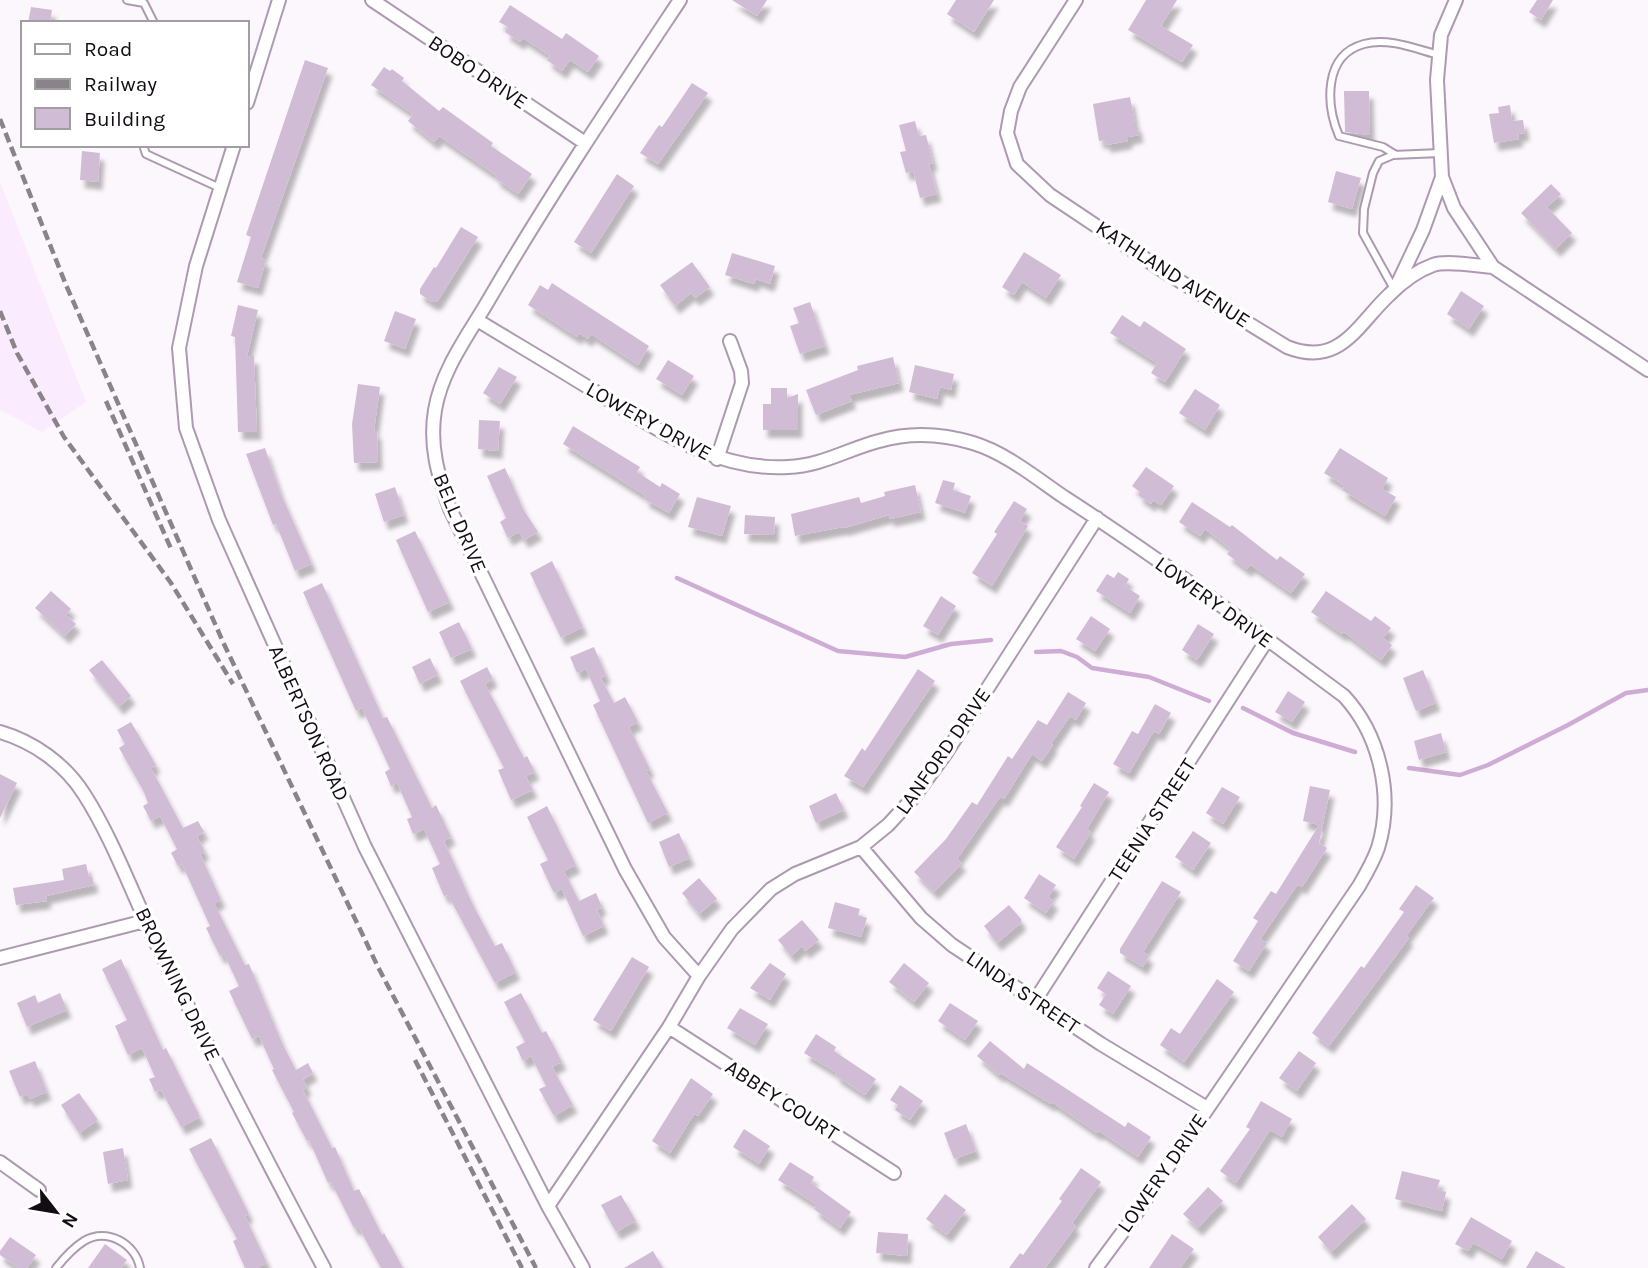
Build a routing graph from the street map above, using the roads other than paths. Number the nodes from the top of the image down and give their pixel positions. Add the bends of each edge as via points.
1 (127, 0) edge
2 (279, 0) edge
3 (372, 0) edge
4 (680, 0) edge
5 (1076, 0) edge
6 (1457, 0) edge
7 (153, 21) edge
8 (1439, 55) junction
9 (251, 77) edge
10 (248, 96) edge
11 (585, 143) junction
12 (144, 147) edge
13 (232, 147) edge
14 (1440, 153) junction
15 (1396, 155) junction
16 (1442, 177) junction
17 (220, 188) junction
18 (1493, 267) junction
19 (1395, 290) junction
20 (477, 320) junction
21 (730, 341) dead end
22 (1648, 370) edge
23 (717, 459) junction
24 (1097, 518) junction
25 (1267, 640) junction
26 (0, 732) edge
27 (862, 847) junction
28 (145, 921) junction
29 (0, 958) edge
30 (699, 975) junction
31 (1036, 999) junction
32 (669, 1027) junction
33 (1207, 1108) junction
34 (0, 1162) edge
35 (894, 1173) dead end
36 (39, 1190) dead end
37 (548, 1206) junction
38 (55, 1268) edge
39 (140, 1268) edge
40 (324, 1268) edge
41 (583, 1268) edge
42 (1096, 1268) edge

1 - 7 lane via 144,3
2 - 9 street
3 - 11 street, BOBO DRIVE
4 - 11 street, BELL DRIVE
5 - 19 street, KATHLAND AVENUE via 1020,87 1007,133 1017,164 1049,195 1165,272 1303,353 1324,352 1354,335
6 - 8 street via 1441,35
8 - 14 street
8 - 15 lane via 1379,42 1351,50 1339,61 1331,80 1329,107 1339,136 1383,146
9 - 10 street
11 - 20 street, BELL DRIVE
12 - 17 lane via 146,153
13 - 17 street, ALBERTSON ROAD
14 - 15 lane
14 - 16 street
15 - 19 lane via 1379,161 1373,173 1363,233
16 - 18 street via 1454,208
16 - 19 street
17 - 37 street, ALBERTSON ROAD via 178,348 187,428 219,520 365,847
18 - 19 street, KATHLAND AVENUE via 1437,263
18 - 22 street
20 - 23 street, LOWERY DRIVE via 650,425
20 - 30 street, BELL DRIVE via 440,388 432,430 437,473 450,509 625,869 664,937
21 - 23 street via 742,383
23 - 24 street, LOWERY DRIVE via 758,467 815,464 879,440 931,434 977,444 1000,455
24 - 25 street, LOWERY DRIVE
24 - 27 street, LANFORD DRIVE via 946,753 913,799
25 - 31 street, TEENIA STREET
25 - 33 street, LOWERY DRIVE via 1344,696 1368,727 1381,768 1382,829 1359,886
26 - 28 street, BROWNING DRIVE via 18,737 55,760 83,792
27 - 30 street, LANFORD DRIVE via 795,874 771,889 732,929
27 - 31 street, LINDA STREET via 921,918 952,945
28 - 29 street
28 - 40 street, BROWNING DRIVE
30 - 32 street, LANFORD DRIVE
31 - 33 street, LINDA STREET
32 - 35 street, ABBEY COURT
32 - 37 street, LANFORD DRIVE
33 - 42 street, LOWERY DRIVE
34 - 36 street
37 - 41 street, ALBERTSON ROAD
38 - 39 lane via 86,1240 109,1237 134,1251

